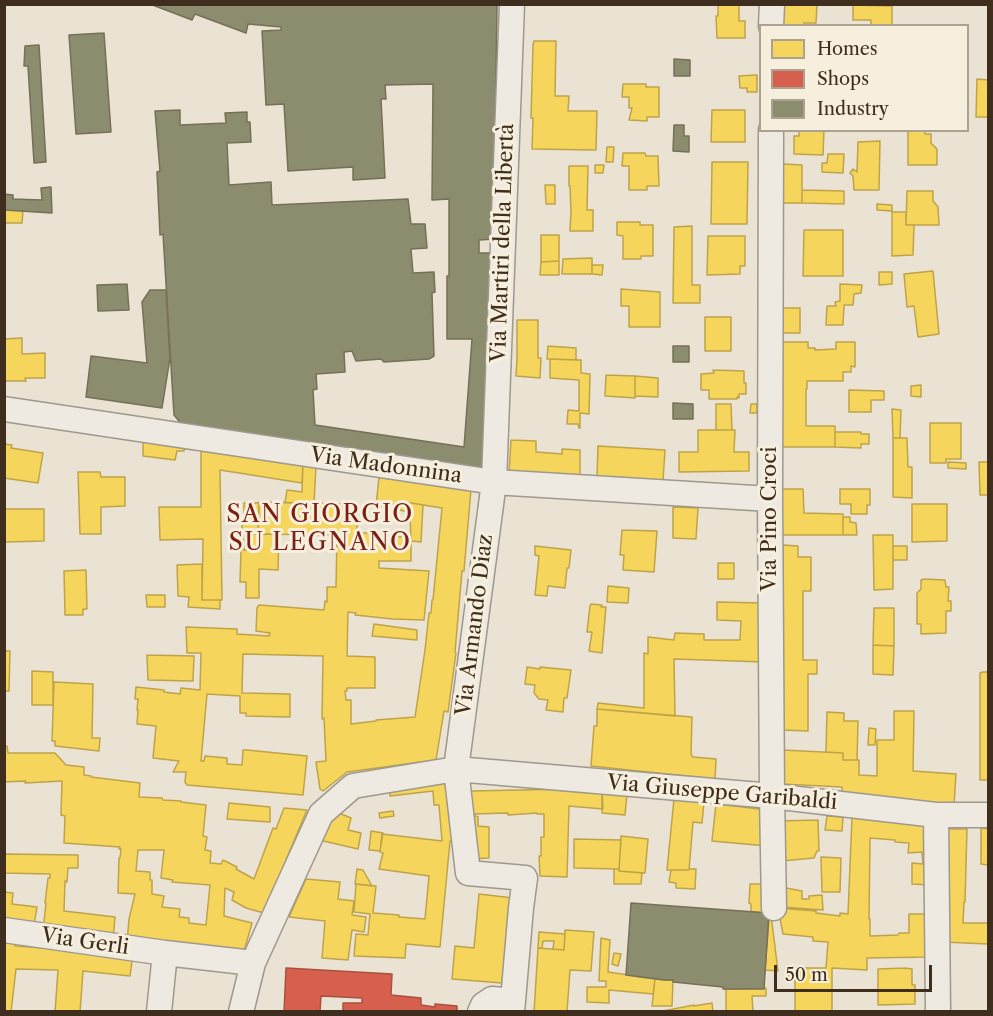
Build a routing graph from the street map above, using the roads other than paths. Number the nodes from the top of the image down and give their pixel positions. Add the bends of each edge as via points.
1 (512, 4) edge
2 (772, 4) edge
3 (771, 24) edge
4 (771, 132) edge
5 (4, 409) edge
6 (494, 482) junction
7 (770, 499) junction
8 (456, 769) junction
9 (772, 796) junction
10 (936, 815) junction
11 (988, 815) edge
12 (774, 908) dead end
13 (4, 930) edge
14 (165, 953) junction
15 (253, 963) junction
16 (512, 1009) edge
17 (159, 1011) edge
18 (241, 1011) edge
19 (480, 1011) edge
20 (938, 1011) edge

1 - 6 street, Via Martiri della Libertà
2 - 3 street
4 - 7 street, Via Pino Croci
5 - 6 street, Via Madonnina
6 - 7 street, Via Madonnina
6 - 8 street, Via Armando Diaz
7 - 9 street, Via Pino Croci
8 - 9 street, Via Giuseppe Garibaldi
8 - 15 street, Via Giuseppe Garibaldi via 353,786 321,814
8 - 16 street via 468,873 525,878
9 - 10 street, Via Giuseppe Garibaldi
9 - 12 street, Via Pino Croci
10 - 11 street, Via Giuseppe Garibaldi
10 - 20 street
13 - 14 street, Via Gerli
14 - 15 street, Via Gerli
14 - 17 street
15 - 18 street, Via Giuseppe Garibaldi
16 - 19 street via 502,1000 492,999

